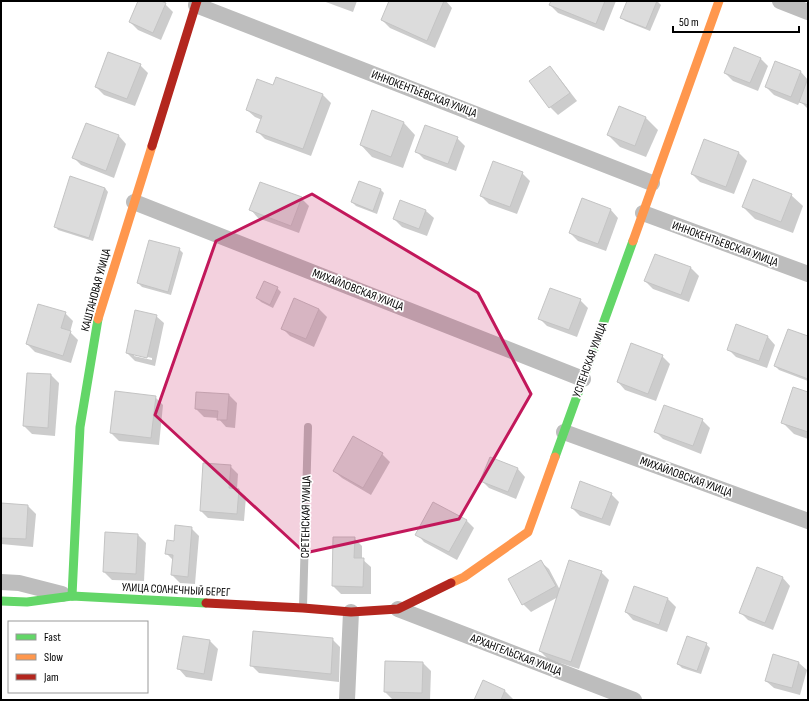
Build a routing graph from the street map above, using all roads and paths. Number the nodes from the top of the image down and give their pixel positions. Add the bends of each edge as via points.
1 (718, 1) edge
2 (780, 1) edge
3 (197, 3) edge
4 (808, 12) edge
5 (652, 183) junction
6 (134, 202) junction
7 (643, 213) junction
8 (808, 274) edge
9 (583, 379) junction
10 (308, 427) dead end
11 (564, 432) junction
12 (808, 522) edge
13 (1, 582) edge
14 (72, 596) junction
15 (1, 600) edge
16 (303, 608) junction
17 (398, 610) junction
18 (351, 612) junction
19 (347, 700) edge
20 (634, 700) edge

1 - 5 street, УСПЕНСКАЯ УЛИЦА
2 - 4 street
3 - 5 street, ИННОКЕНТЬЕВСКАЯ УЛИЦА
3 - 6 street, КАШТАНОВАЯ УЛИЦА
5 - 7 street, УСПЕНСКАЯ УЛИЦА
6 - 9 street, МИХАЙЛОВСКАЯ УЛИЦА
6 - 14 street, КАШТАНОВАЯ УЛИЦА via 98,320 80,427
7 - 8 street, ИННОКЕНТЬЕВСКАЯ УЛИЦА
7 - 9 street, УСПЕНСКАЯ УЛИЦА
9 - 11 street, УСПЕНСКАЯ УЛИЦА
10 - 16 lane, СРЕТЕНСКАЯ УЛИЦА
11 - 12 street, МИХАЙЛОВСКАЯ УЛИЦА
11 - 17 street, УСПЕНСКАЯ УЛИЦА via 528,532 464,577
13 - 14 street via 20,583
14 - 15 street, УЛИЦА СОЛНЕЧНЫЙ БЕРЕГ via 26,602
14 - 16 street, УЛИЦА СОЛНЕЧНЫЙ БЕРЕГ
16 - 18 street, УЛИЦА СОЛНЕЧНЫЙ БЕРЕГ
17 - 18 street, УСПЕНСКАЯ УЛИЦА
17 - 20 street, АРХАНГЕЛЬСКАЯ УЛИЦА
18 - 19 street

